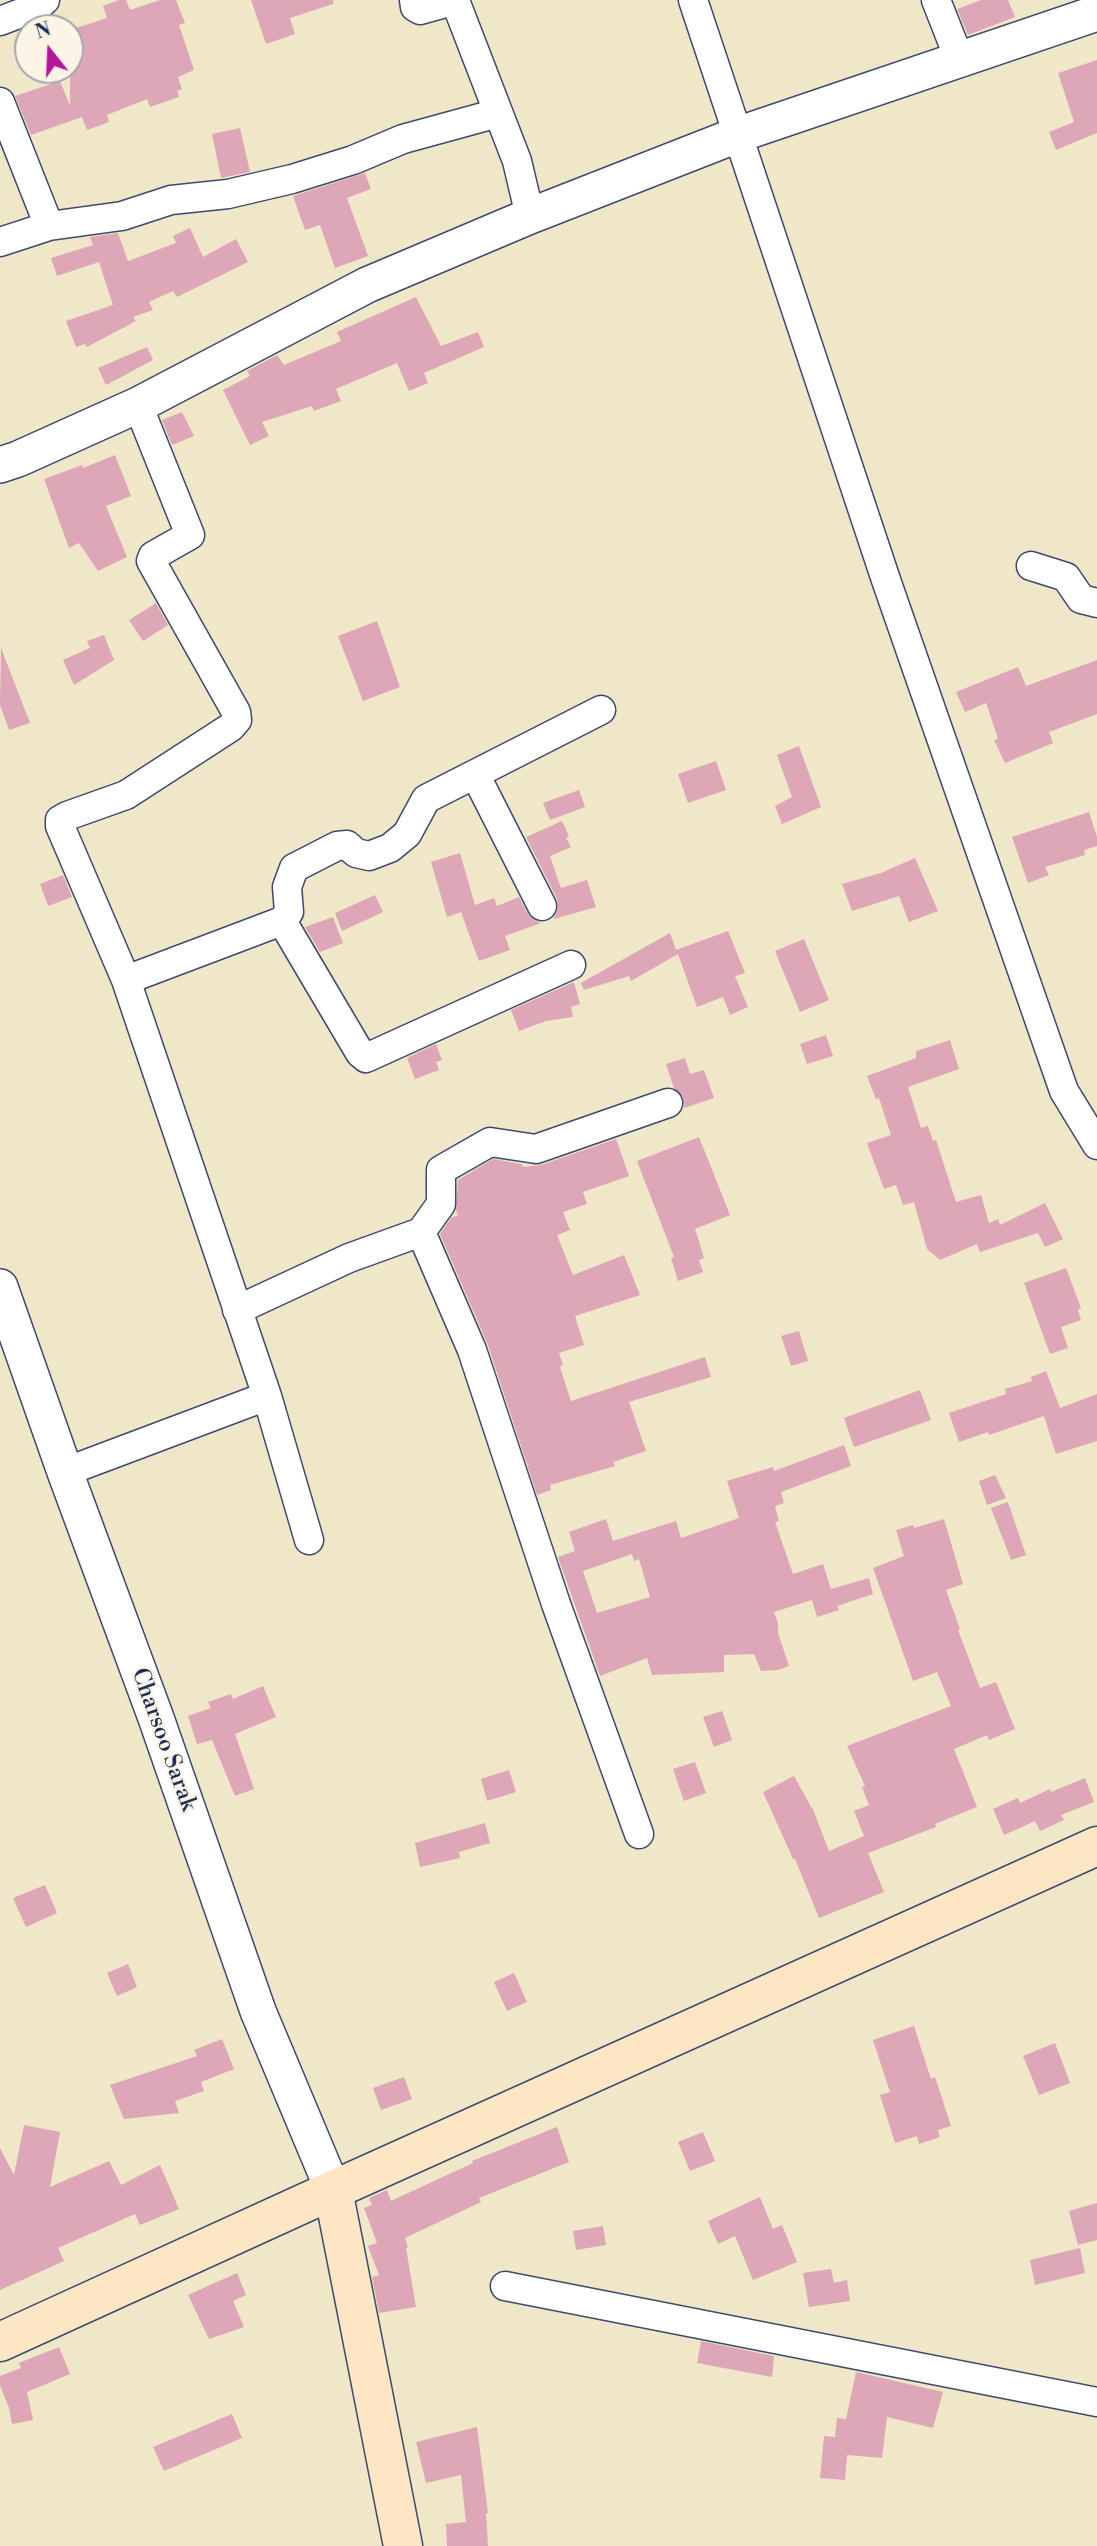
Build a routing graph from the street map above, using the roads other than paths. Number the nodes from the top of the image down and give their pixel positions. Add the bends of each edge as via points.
1 (45, 0) edge
2 (414, 0) edge
3 (694, 0) edge
4 (936, 0) edge
5 (1097, 13) edge
6 (0, 21) edge
7 (960, 61) junction
8 (0, 102) edge
9 (498, 113) junction
10 (737, 135) junction
11 (530, 216) junction
12 (50, 226) junction
13 (0, 242) edge
14 (138, 405) junction
15 (0, 465) edge
16 (1031, 566) dead end
17 (1097, 603) edge
18 (601, 710) dead end
19 (475, 774) junction
20 (541, 906) dead end
21 (282, 921) junction
22 (570, 965) dead end
23 (126, 981) junction
24 (668, 1102) dead end
25 (1097, 1145) edge
26 (421, 1232) junction
27 (0, 1287) edge
28 (237, 1310) junction
29 (267, 1396) junction
30 (65, 1472) junction
31 (309, 1540) dead end
32 (639, 1834) dead end
33 (1096, 1851) edge
34 (333, 2190) junction
35 (505, 2286) dead end
36 (0, 2342) edge
37 (1097, 2402) edge
38 (403, 2546) edge

1 - 6 street
2 - 9 street via 420,10 456,3
3 - 10 street
4 - 7 street
5 - 7 street
7 - 10 street
8 - 12 street
9 - 11 street via 517,161
9 - 12 street via 403,139 292,180 171,200 122,216
10 - 11 street
10 - 25 street via 1064,1091
11 - 14 street via 367,285
12 - 13 street
14 - 15 street
14 - 23 street via 190,535 151,561 237,720 126,795 60,820
16 - 17 street via 1066,577 1081,598
18 - 19 street
19 - 20 street
19 - 21 street via 426,799 407,834 390,848 369,856 347,845 337,846 295,868 288,887 289,912
21 - 22 street via 366,1058
21 - 23 street
23 - 28 street
24 - 26 street via 536,1149 490,1142 441,1170 441,1204
26 - 28 street via 349,1258
26 - 32 street via 472,1350
27 - 30 street, Charsoo Sarak
28 - 29 street
29 - 30 street
29 - 31 street
30 - 34 street, Charsoo Sarak via 258,2011
33 - 34 main road
34 - 36 main road
34 - 38 main road
35 - 37 street

